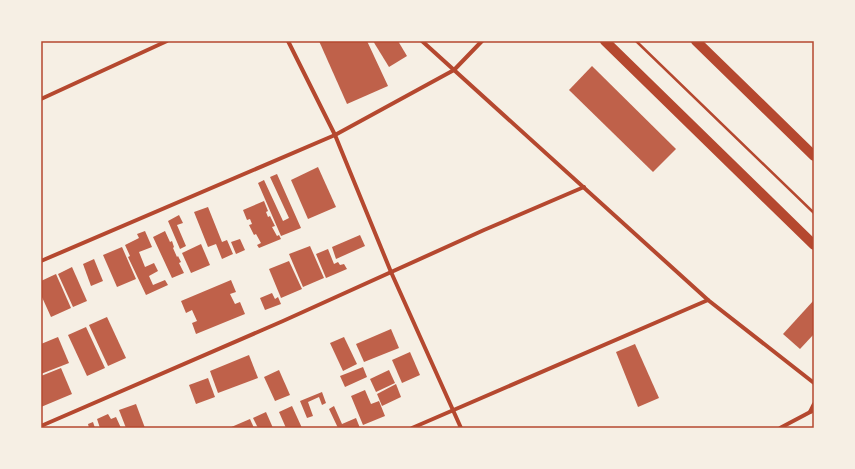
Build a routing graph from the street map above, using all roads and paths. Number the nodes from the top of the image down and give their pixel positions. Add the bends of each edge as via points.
1 (167, 41) edge
2 (288, 41) edge
3 (422, 41) edge
4 (482, 41) edge
5 (605, 41) edge
6 (636, 41) edge
7 (696, 41) edge
8 (454, 70) junction
9 (41, 99) edge
10 (335, 135) junction
11 (814, 156) edge
12 (584, 187) junction
13 (814, 213) edge
14 (814, 245) edge
15 (41, 261) edge
16 (391, 272) junction
17 (708, 300) junction
18 (814, 383) edge
19 (814, 404) edge
20 (452, 410) junction
21 (812, 411) edge
22 (41, 426) edge
23 (412, 428) edge
24 (461, 428) edge
25 (780, 428) edge

1 - 9 street
2 - 10 street
3 - 8 street
4 - 8 street
5 - 14 main road
6 - 13 path
7 - 11 main road
8 - 10 street
8 - 12 street
10 - 15 street
10 - 16 street
12 - 16 street
12 - 17 street
16 - 20 street
16 - 22 street
17 - 18 street
17 - 20 street
19 - 21 street
20 - 23 street
20 - 24 street
21 - 25 street

